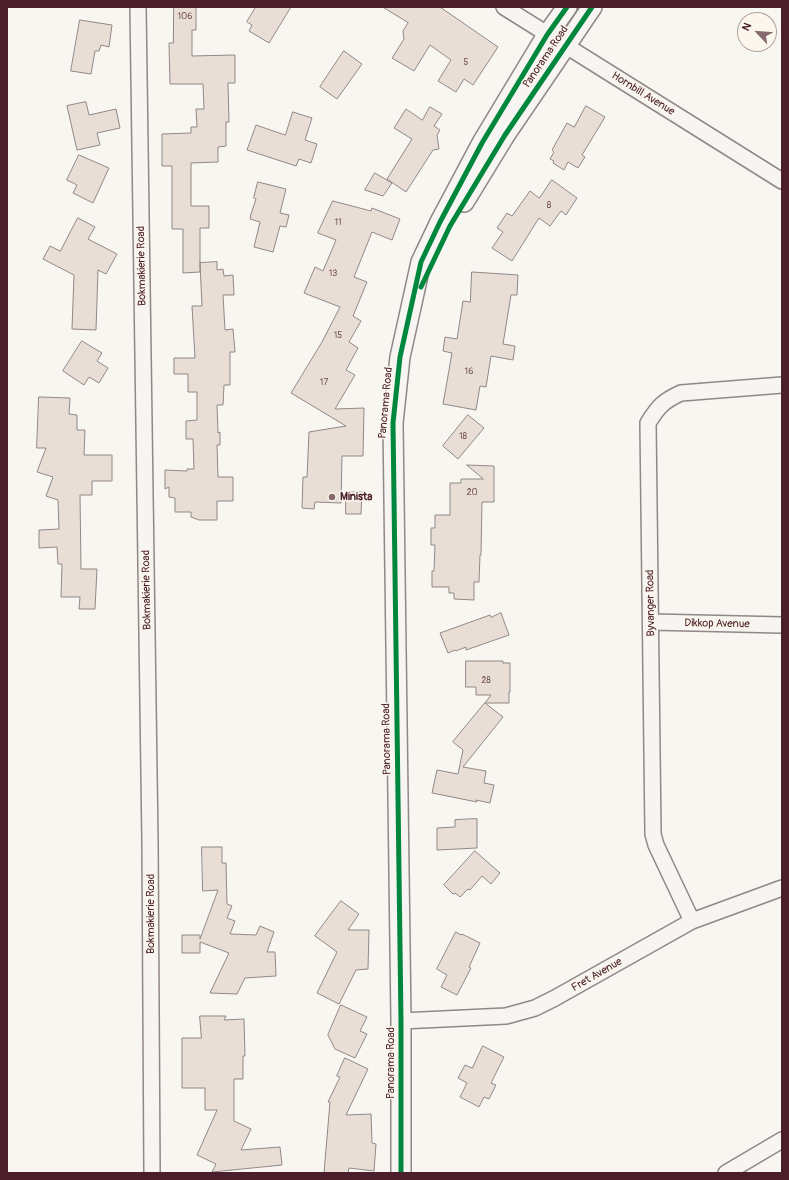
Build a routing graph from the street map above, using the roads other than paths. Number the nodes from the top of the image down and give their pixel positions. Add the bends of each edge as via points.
1 (138, 7) edge
2 (504, 7) edge
3 (567, 7) edge
4 (592, 7) edge
5 (547, 35) junction
6 (566, 46) junction
7 (782, 182) edge
8 (412, 307) junction
9 (782, 385) edge
10 (651, 622) junction
11 (782, 625) edge
12 (782, 888) edge
13 (692, 921) junction
14 (401, 1021) junction
15 (782, 1140) edge
16 (152, 1173) edge
17 (401, 1173) edge
18 (726, 1173) edge

1 - 16 street, Bokmakierie Road
2 - 5 street, Hornbill Avenue
3 - 5 street, Panorama Road
4 - 6 street, Panorama Road
5 - 6 street, Hornbill Avenue
5 - 8 street, Panorama Road via 482,143 440,222 421,262
6 - 7 street, Hornbill Avenue
6 - 8 street, Panorama Road via 505,135 450,226
8 - 14 street, Panorama Road via 400,357 392,423
9 - 10 street, Byvanger Road via 681,393 658,408 648,423
10 - 11 street, Dikkop Avenue
10 - 13 street, Byvanger Road via 653,834
12 - 13 street, Fret Avenue
13 - 14 street, Fret Avenue via 535,1008 506,1016
14 - 17 street, Panorama Road
15 - 18 street

